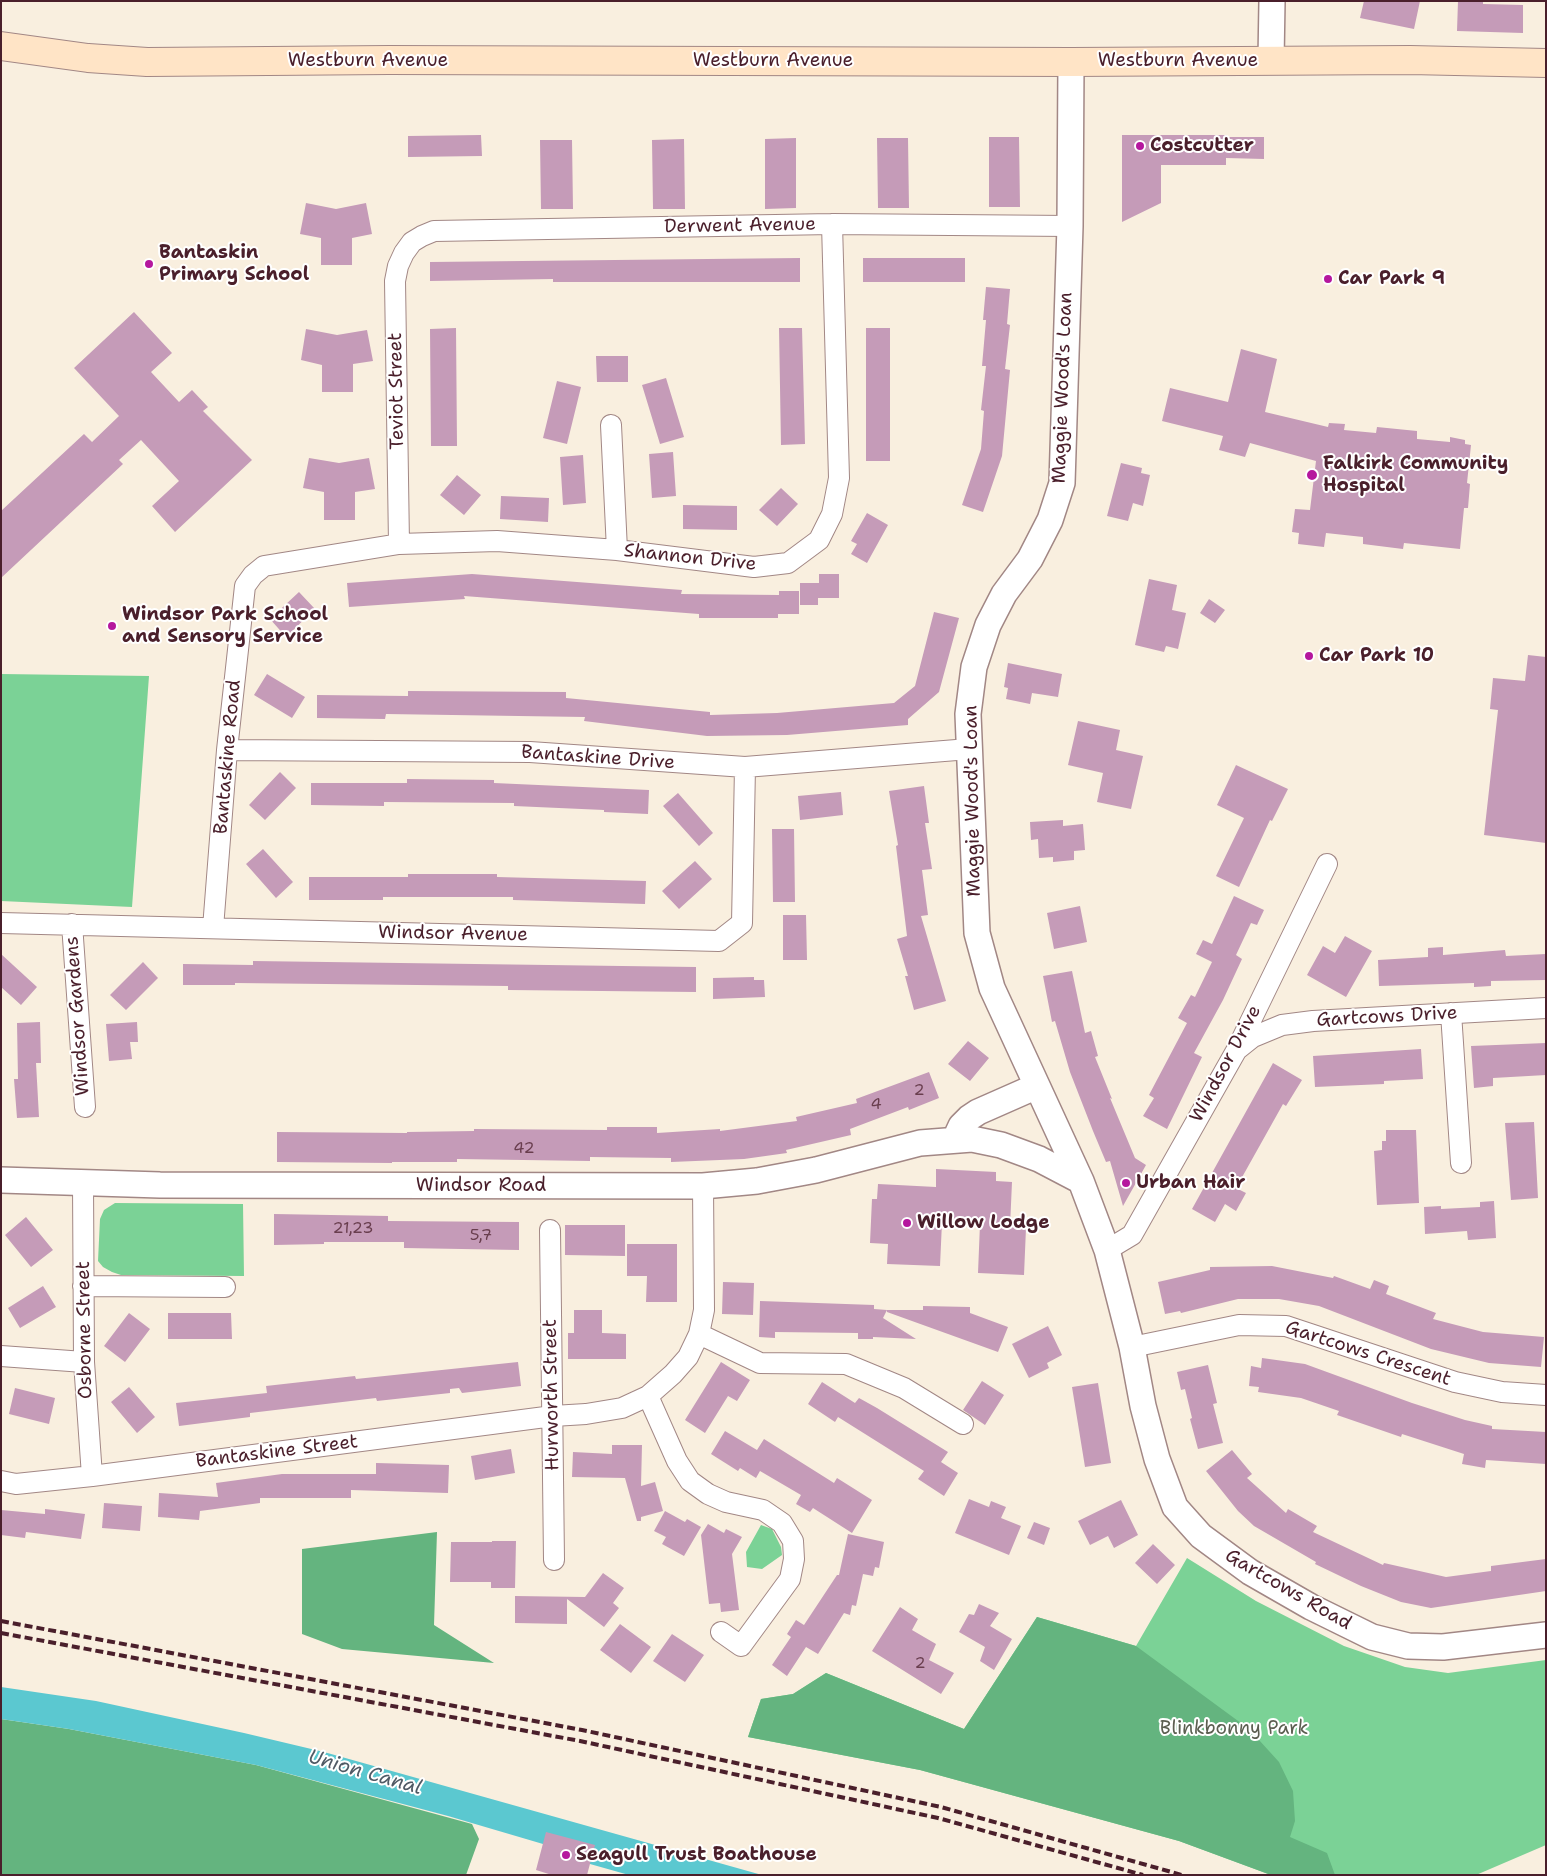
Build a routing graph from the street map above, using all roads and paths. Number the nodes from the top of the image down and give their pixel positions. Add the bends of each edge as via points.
1 (1272, 1) edge
2 (1, 46) edge
3 (1271, 60) junction
4 (1071, 62) junction
5 (1546, 63) edge
6 (832, 224) junction
7 (1070, 226) junction
8 (412, 242) joint
9 (611, 425) dead end
10 (400, 544) junction
11 (617, 550) junction
12 (245, 586) joint
13 (968, 749) junction
14 (228, 750) junction
15 (745, 767) junction
16 (1327, 864) dead end
17 (1, 922) edge
18 (72, 924) junction
19 (213, 928) junction
20 (1546, 1008) edge
21 (1451, 1014) junction
22 (1236, 1051) junction
23 (1036, 1086) junction
24 (85, 1108) dead end
25 (955, 1139) junction
26 (1461, 1163) dead end
27 (1, 1180) edge
28 (1081, 1181) junction
29 (83, 1184) junction
30 (703, 1186) junction
31 (550, 1230) dead end
32 (1107, 1250) junction
33 (83, 1286) junction
34 (225, 1287) dead end
35 (698, 1334) junction
36 (1132, 1347) junction
37 (1, 1356) edge
38 (84, 1362) junction
39 (1546, 1395) edge
40 (648, 1396) junction
41 (553, 1416) junction
42 (964, 1424) dead end
43 (92, 1476) junction
44 (1, 1481) edge
45 (554, 1560) dead end
46 (721, 1632) dead end
47 (1546, 1635) edge

1 - 3 street
2 - 4 main road, Westburn Avenue via 147,62
3 - 4 main road, Westburn Avenue
3 - 5 main road, Westburn Avenue
4 - 7 street, Maggie Wood's Loan
6 - 7 street, Derwent Avenue
6 - 8 street, Derwent Avenue via 434,232
6 - 11 street, Shannon Drive via 839,478 832,514 819,540 788,564 754,567
7 - 13 street, Maggie Wood's Loan via 1062,483 1050,520 1034,551 1004,594 985,633 974,667 968,714
8 - 10 street, Teviot Street via 398,266 395,281
9 - 11 street
10 - 11 street, Shannon Drive via 497,541
10 - 12 street, Shannon Drive via 264,566
12 - 14 street, Bantaskine Road
13 - 15 street, Bantaskine Drive
13 - 23 street, Maggie Wood's Loan via 977,933 992,988
14 - 15 street, Bantaskine Drive via 530,752
14 - 19 street, Bantaskine Road
15 - 19 street, Windsor Avenue via 742,923 719,941
16 - 22 street, Windsor Drive
17 - 18 street, Windsor Avenue
18 - 19 street, Windsor Avenue
18 - 24 street, Windsor Gardens
20 - 21 street, Gartcows Drive
21 - 22 street, Gartcows Drive via 1282,1025 1253,1036
21 - 26 street
22 - 32 street, Windsor Drive via 1132,1235
23 - 25 street via 978,1112 961,1126
23 - 28 street, Maggie Wood's Loan
25 - 28 street, Windsor Road via 1002,1145 1039,1159
25 - 30 street, Windsor Road via 920,1143 816,1170
27 - 29 street, Windsor Road
28 - 32 street, Gartcows Road
29 - 30 street, Windsor Road
29 - 33 street, Osborne Street
30 - 35 street, Bantaskine Street via 704,1310
31 - 41 street, Hurworth Street
32 - 36 street, Gartcows Road
33 - 34 street
33 - 38 street, Osborne Street
35 - 40 street, Bantaskine Street via 688,1357
35 - 42 street via 760,1363 846,1364 904,1388
36 - 39 street, Gartcows Crescent via 1239,1325 1286,1326 1454,1382 1502,1392
36 - 47 street, Gartcows Road via 1157,1459 1175,1507 1200,1536 1250,1572 1346,1625 1372,1637 1408,1646 1443,1647
37 - 38 street
38 - 43 street, Osborne Street
40 - 41 street, Bantaskine Street via 622,1408
40 - 46 street via 677,1461 690,1480 708,1494 726,1502 764,1510 782,1522 793,1541 790,1579 741,1646
41 - 43 street, Bantaskine Street
41 - 45 street, Hurworth Street
43 - 44 street, Bantaskine Street via 16,1484

